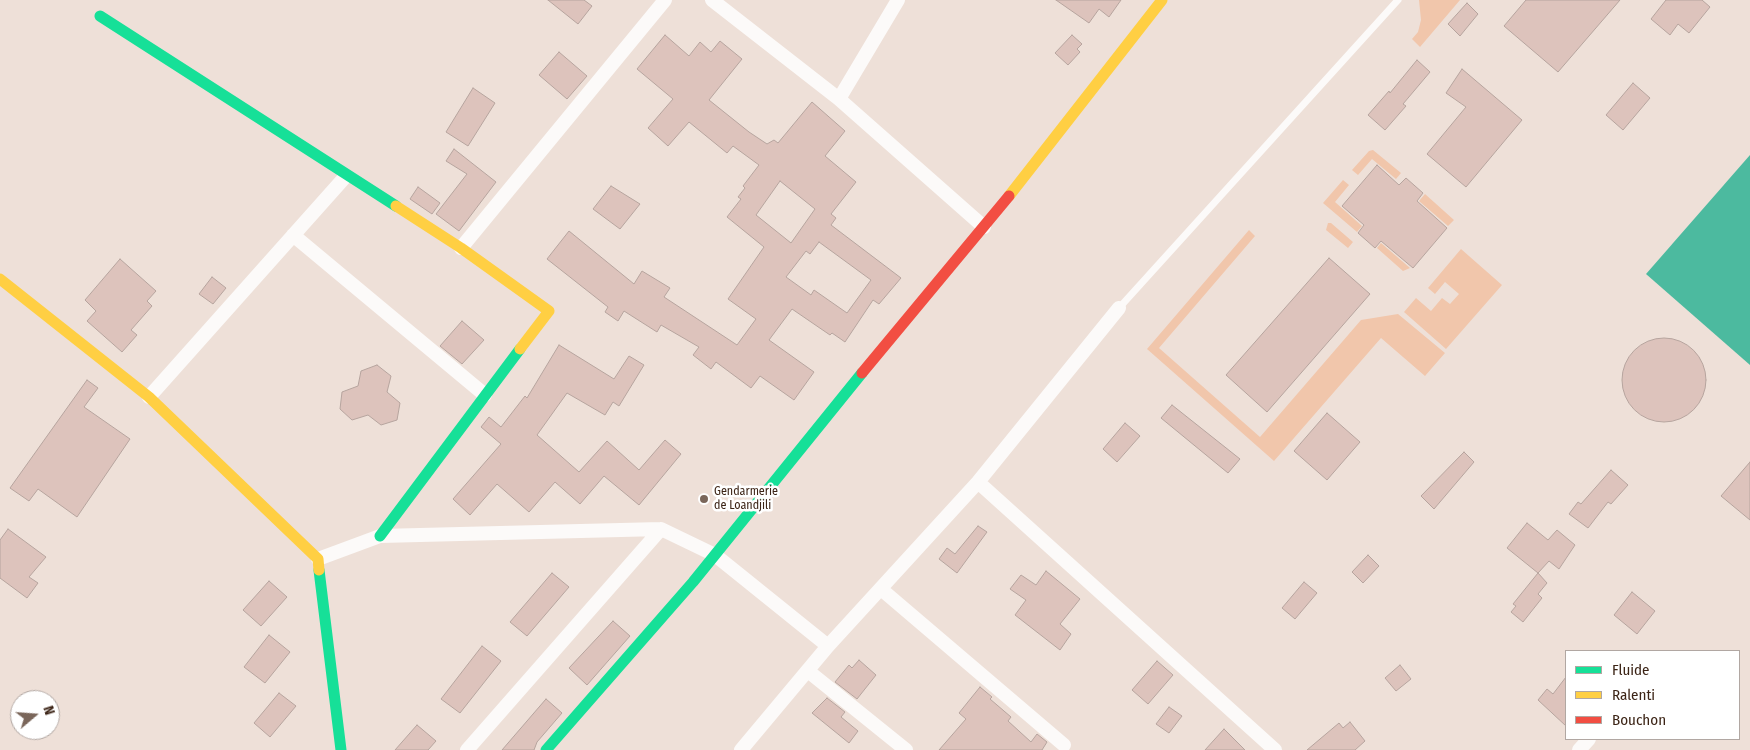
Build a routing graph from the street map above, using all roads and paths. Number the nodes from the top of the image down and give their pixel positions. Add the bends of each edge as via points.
1 (665, 0) edge
2 (712, 0) edge
3 (898, 0) edge
4 (1162, 0) edge
5 (1398, 0) edge
6 (100, 16) dead end
7 (839, 100) junction
8 (346, 176) junction
9 (984, 227) junction
10 (293, 235) junction
11 (461, 248) junction
12 (0, 279) edge
13 (1119, 308) joint
14 (485, 395) junction
15 (149, 397) junction
16 (978, 482) junction
17 (661, 529) junction
18 (380, 536) junction
19 (715, 555) junction
20 (318, 560) junction
21 (881, 589) junction
22 (828, 646) junction
23 (808, 671) junction
24 (1588, 740) edge
25 (1064, 745) dead end
26 (341, 750) edge
27 (467, 750) edge
28 (546, 750) edge
29 (741, 750) edge
30 (906, 750) edge
31 (1275, 750) edge
32 (1579, 750) edge

1 - 11 street
2 - 7 street
3 - 7 street
4 - 9 street
5 - 13 lane
6 - 8 street via 183,67
7 - 9 street
8 - 10 street
8 - 11 street
9 - 19 street
10 - 14 street
10 - 15 street
11 - 14 street via 549,311
12 - 15 street
13 - 16 street
14 - 18 street
15 - 20 street
16 - 21 street
16 - 31 street
17 - 18 street
17 - 19 street
17 - 27 street
18 - 20 street
19 - 22 street
19 - 28 street
20 - 26 street
21 - 22 street
21 - 25 street
22 - 23 street
23 - 29 street
23 - 30 street
24 - 32 street

